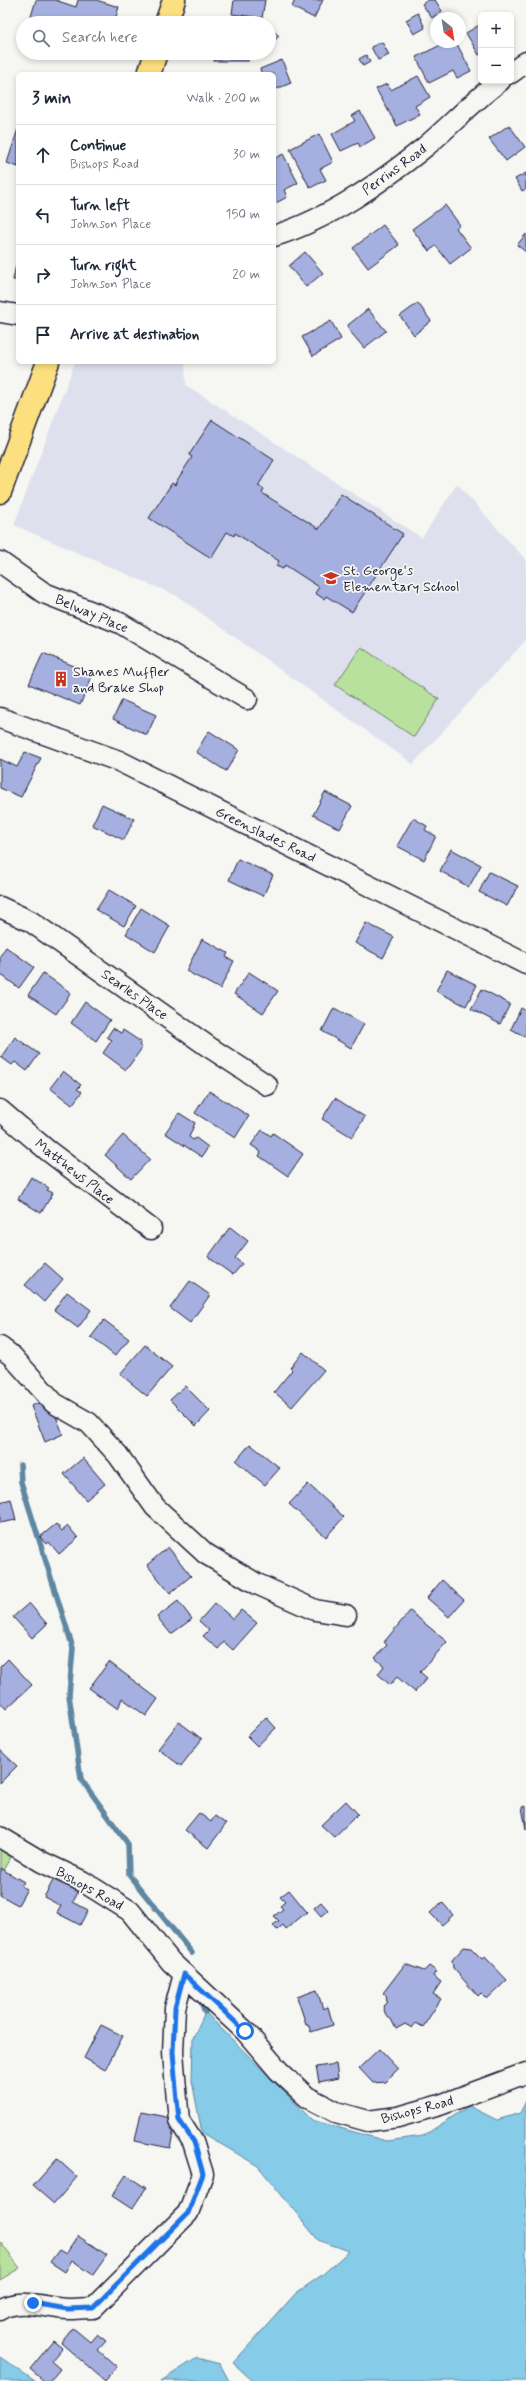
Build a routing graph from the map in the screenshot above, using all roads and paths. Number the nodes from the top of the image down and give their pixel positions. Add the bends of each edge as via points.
1 (174, 0) edge
2 (168, 16) edge
3 (153, 60) edge
4 (526, 62) edge
5 (514, 71) edge
6 (149, 72) edge
7 (497, 84) edge
8 (276, 235) edge
9 (0, 312) edge
10 (16, 315) edge
11 (47, 364) edge
12 (0, 492) edge
13 (0, 562) edge
14 (247, 699) dead end
15 (0, 718) edge
16 (0, 907) edge
17 (526, 964) edge
18 (267, 1085) dead end
19 (0, 1110) edge
20 (151, 1229) dead end
21 (0, 1347) edge
22 (346, 1615) dead end
23 (0, 1837) edge
24 (184, 1974) junction
25 (526, 2073) edge
26 (0, 2310) edge

1 - 2 main road
3 - 6 main road
4 - 5 street
7 - 8 street, Perrins Road via 424,147 364,191 301,227
9 - 10 street
11 - 12 main road
13 - 14 street, Belway Place via 44,593 120,623
15 - 17 street, Greenslades Road via 119,761
16 - 18 street, Searles Place via 30,921
19 - 20 street, Matthews Place via 47,1150
21 - 22 street via 12,1356 54,1403 89,1423 118,1454 155,1507 206,1554 257,1584 315,1610
23 - 24 street, Bishops Road via 42,1862 82,1881 130,1911 171,1962
24 - 25 street, Bishops Road via 245,2031 279,2071 307,2097 336,2112 368,2121 398,2117 440,2105
24 - 26 street via 175,2008 173,2052 176,2089 179,2120 194,2142 203,2174 188,2213 93,2308 67,2309 33,2303 6,2306

